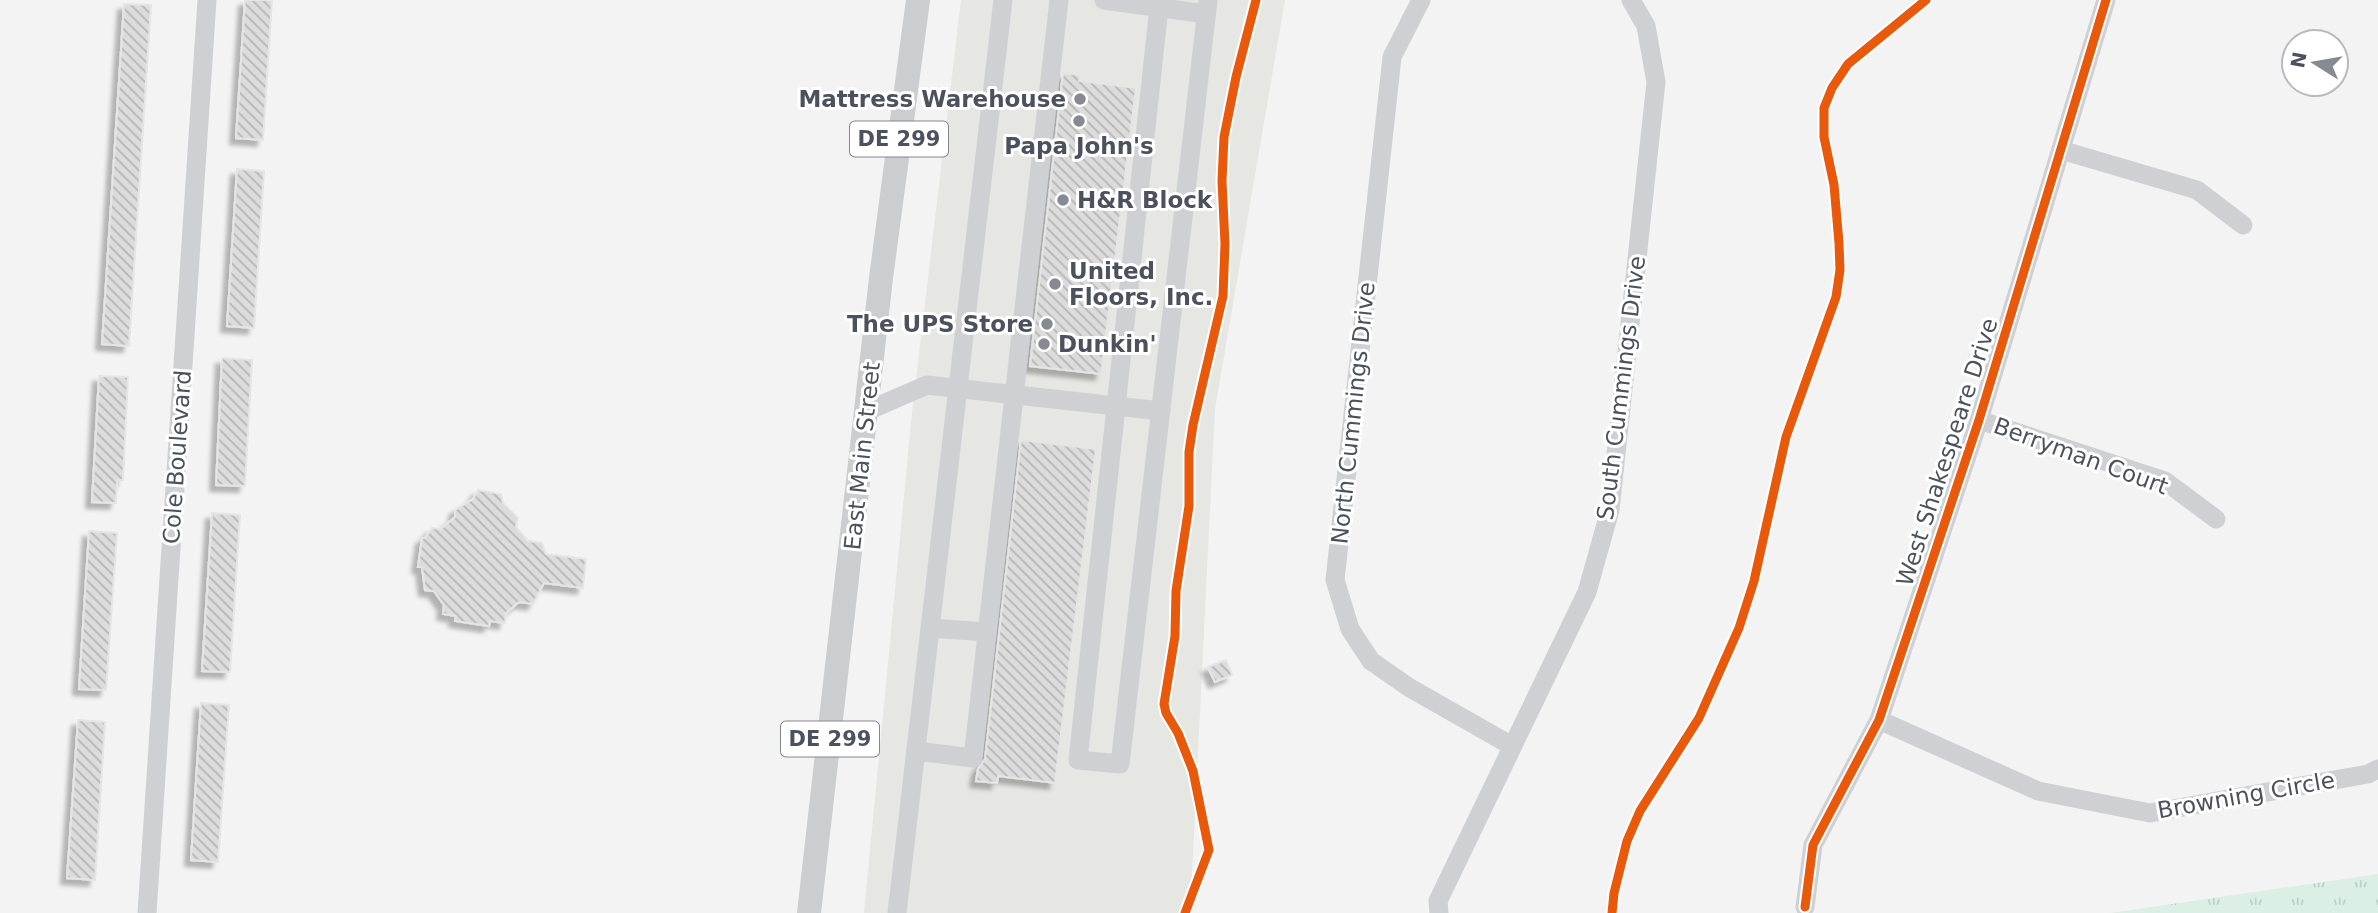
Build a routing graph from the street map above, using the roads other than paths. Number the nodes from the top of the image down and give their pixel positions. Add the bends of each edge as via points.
1 (207, 0) edge
2 (918, 0) edge
3 (1003, 0) edge
4 (1059, 0) edge
5 (1104, 0) edge
6 (1421, 0) edge
7 (1631, 0) edge
8 (2106, 0) edge
9 (1159, 7) junction
10 (1207, 7) edge
11 (2062, 150) junction
12 (2243, 225) dead end
13 (958, 386) junction
14 (1014, 393) junction
15 (1116, 405) junction
16 (867, 411) junction
17 (1161, 411) junction
18 (1979, 420) junction
19 (2216, 519) dead end
20 (930, 628) junction
21 (987, 632) junction
22 (1879, 720) junction
23 (1512, 746) junction
24 (916, 751) junction
25 (2378, 769) edge
26 (1805, 907) dead end
27 (147, 913) edge
28 (809, 913) edge
29 (897, 913) edge
30 (1439, 913) edge

1 - 27 street, Cole Boulevard
2 - 16 main road, East Main Street / DE 299
3 - 13 street
4 - 14 street
5 - 9 street
6 - 23 street, North Cummings Drive via 1392,57 1335,580 1350,628 1371,661
7 - 23 street, South Cummings Drive via 1646,26 1656,82 1610,510 1587,592
8 - 11 street, West Shakespeare Drive
9 - 10 street
9 - 15 street
10 - 17 street
11 - 12 street via 2197,190
11 - 18 street, West Shakespeare Drive
13 - 14 street
13 - 16 street via 928,384
13 - 20 street
14 - 15 street
14 - 21 street
15 - 17 street
15 - 17 street via 1078,760 1120,764
16 - 28 main road, East Main Street / DE 299
18 - 19 street, Berryman Court via 2165,481
18 - 22 street, West Shakespeare Drive
20 - 21 street
20 - 24 street
21 - 24 street via 973,758
22 - 25 street, Browning Circle via 2038,791 2150,813
22 - 26 street, West Shakespeare Drive via 1813,845
23 - 30 street, South Cummings Drive via 1438,901
24 - 29 street

